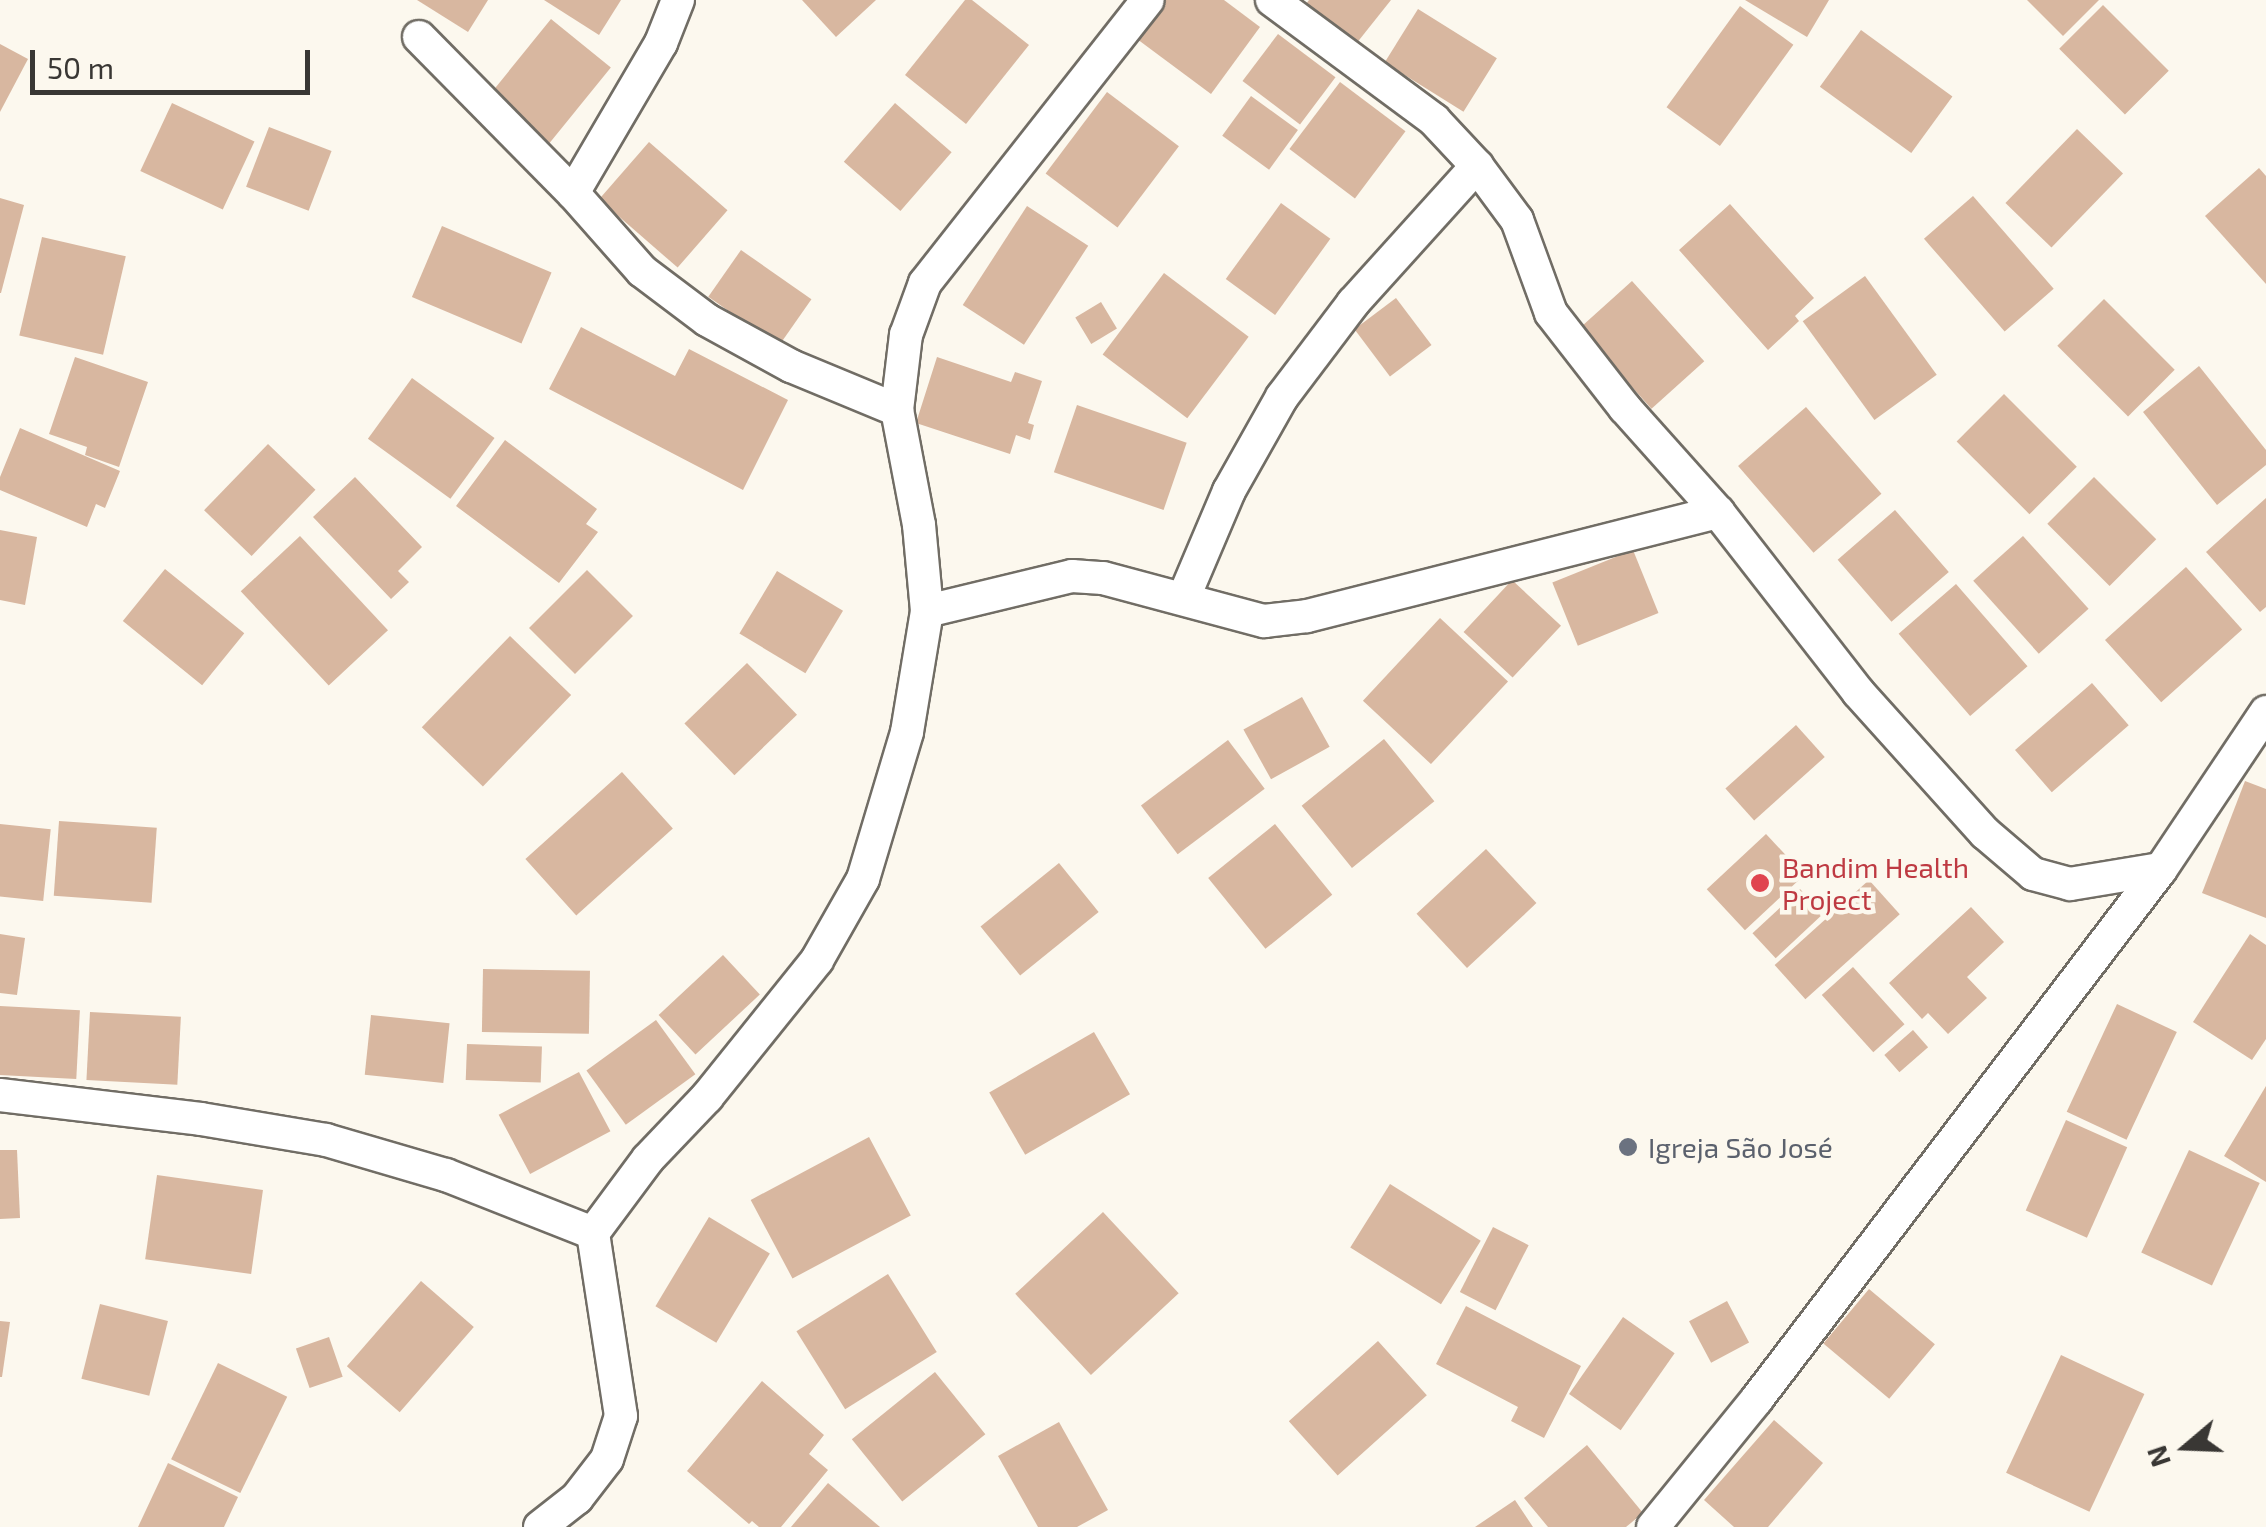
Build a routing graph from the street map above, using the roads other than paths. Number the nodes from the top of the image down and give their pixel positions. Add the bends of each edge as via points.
1 (678, 0) edge
2 (1148, 0) edge
3 (1272, 0) edge
4 (419, 37) dead end
5 (1476, 166) junction
6 (573, 194) junction
7 (897, 410) junction
8 (1718, 512) junction
9 (1184, 597) junction
10 (927, 611) junction
11 (2266, 712) edge
12 (2162, 869) junction
13 (0, 1095) edge
14 (593, 1233) junction
15 (540, 1527) edge
16 (1653, 1527) edge

1 - 6 street via 661,43
2 - 7 street via 925,282 906,334
3 - 5 street via 1434,120
4 - 6 street
5 - 8 street via 1517,220 1551,313
5 - 9 street via 1353,303 1282,397 1229,491
6 - 7 street via 642,272 707,320 791,366
7 - 10 street via 920,525
8 - 9 street via 1307,616 1264,621
8 - 12 street via 1858,692 1984,833 2033,874 2070,884
9 - 10 street via 1072,576
10 - 14 street via 907,732 863,879 817,960
11 - 12 street
12 - 16 street
13 - 14 street via 326,1140 446,1175
14 - 15 street via 621,1416 607,1460 578,1498

